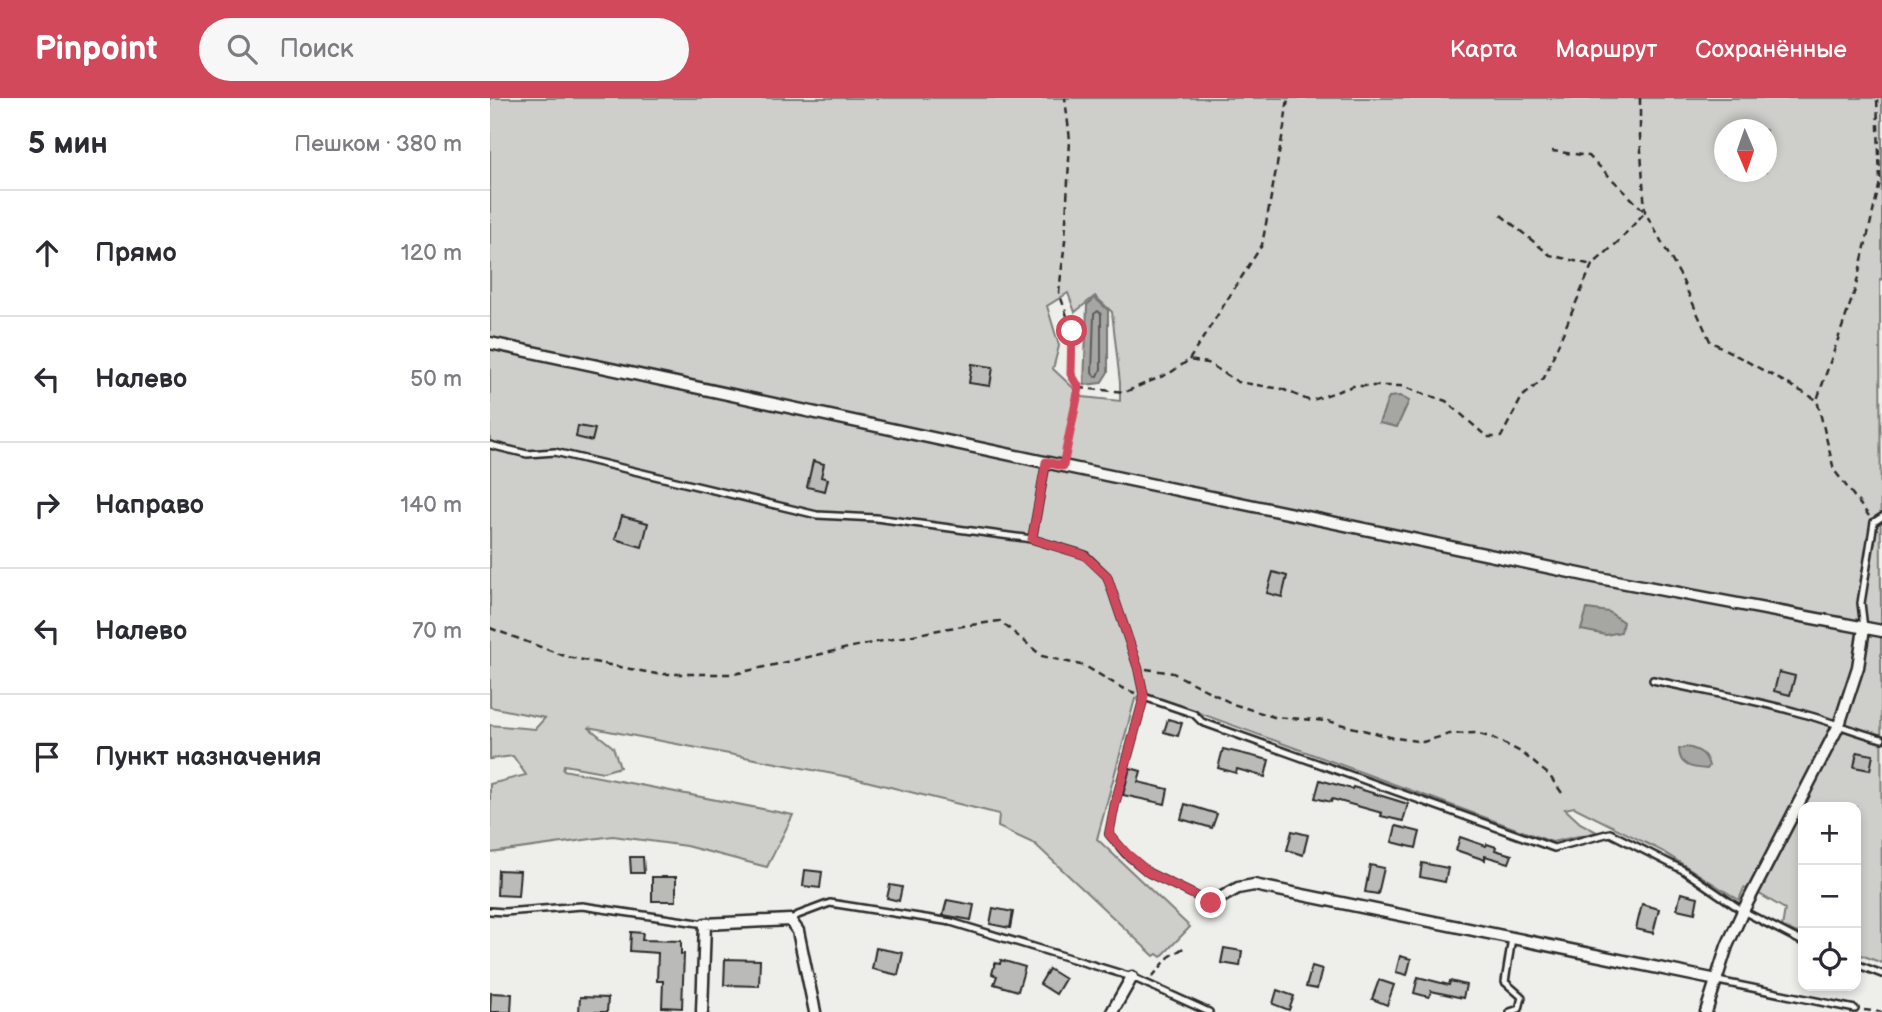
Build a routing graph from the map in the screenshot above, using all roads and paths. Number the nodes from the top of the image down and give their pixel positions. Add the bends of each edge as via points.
1 (1065, 98) edge
2 (1289, 98) edge
3 (1640, 98) edge
4 (1877, 98) edge
5 (1552, 151) dead end
6 (1881, 182) edge
7 (1645, 212) junction
8 (1501, 215) dead end
9 (1592, 265) junction
10 (490, 343) edge
11 (1189, 360) junction
12 (1079, 388) junction
13 (1817, 400) junction
14 (490, 444) edge
15 (1046, 462) junction
16 (1063, 466) junction
17 (1882, 517) edge
18 (1874, 522) junction
19 (1032, 539) junction
20 (490, 628) edge
21 (1864, 628) junction
22 (1882, 631) edge
23 (1138, 668) junction
24 (1653, 680) dead end
25 (1144, 697) junction
26 (1839, 725) junction
27 (1882, 738) edge
28 (1562, 793) dead end
29 (1211, 903) joint
30 (490, 911) edge
31 (1743, 911) junction
32 (790, 920) junction
33 (705, 924) junction
34 (1512, 938) junction
35 (1798, 939) edge
36 (1185, 947) dead end
37 (1861, 966) edge
38 (1159, 969) dead end
39 (1882, 974) edge
40 (1132, 978) junction
41 (1717, 980) junction
42 (1855, 1009) joint
43 (702, 1012) edge
44 (815, 1012) edge
45 (1112, 1012) edge
46 (1209, 1012) edge
47 (1510, 1012) edge
48 (1706, 1012) edge
49 (1882, 1012) edge

1 - 12 path via 1070,140 1059,292 1072,331 1071,374
2 - 11 path via 1262,245
3 - 7 path
4 - 6 path
5 - 7 path via 1589,156
6 - 13 path via 1855,290
7 - 9 path
7 - 13 path via 1710,341
8 - 9 path via 1550,256
9 - 11 path via 1544,378 1522,397 1501,437 1488,437 1446,401 1401,387 1353,386 1310,401 1282,389 1238,382 1208,363
10 - 15 street
11 - 12 path via 1125,391
12 - 16 path
13 - 18 path via 1834,470
14 - 19 lane via 527,454 555,452 817,515 876,517
15 - 16 street
15 - 19 lane
16 - 21 street via 1594,577
17 - 18 lane
18 - 21 lane via 1861,603
19 - 23 lane via 1084,555 1107,576
20 - 25 path via 580,660 657,674 734,674 1000,621 1042,656 1085,666
21 - 22 street
21 - 26 street via 1858,667
23 - 25 lane
23 - 28 path via 1173,673 1233,704 1274,717 1328,721 1423,742 1449,734 1493,738 1521,752 1549,775
24 - 26 lane
25 - 29 lane via 1109,834 1149,873
25 - 31 lane via 1554,848 1610,833 1683,870
26 - 27 lane
26 - 31 street
29 - 34 street via 1238,888 1254,886
30 - 33 lane via 582,906
31 - 35 lane
31 - 41 street
32 - 33 street
32 - 40 lane via 830,903 951,922
32 - 44 street via 798,931
33 - 43 street
34 - 41 street
34 - 47 lane via 1505,982 1522,997 1519,1009
36 - 38 path
37 - 39 lane
40 - 45 street
40 - 46 lane
41 - 42 lane
41 - 48 street
42 - 49 path

